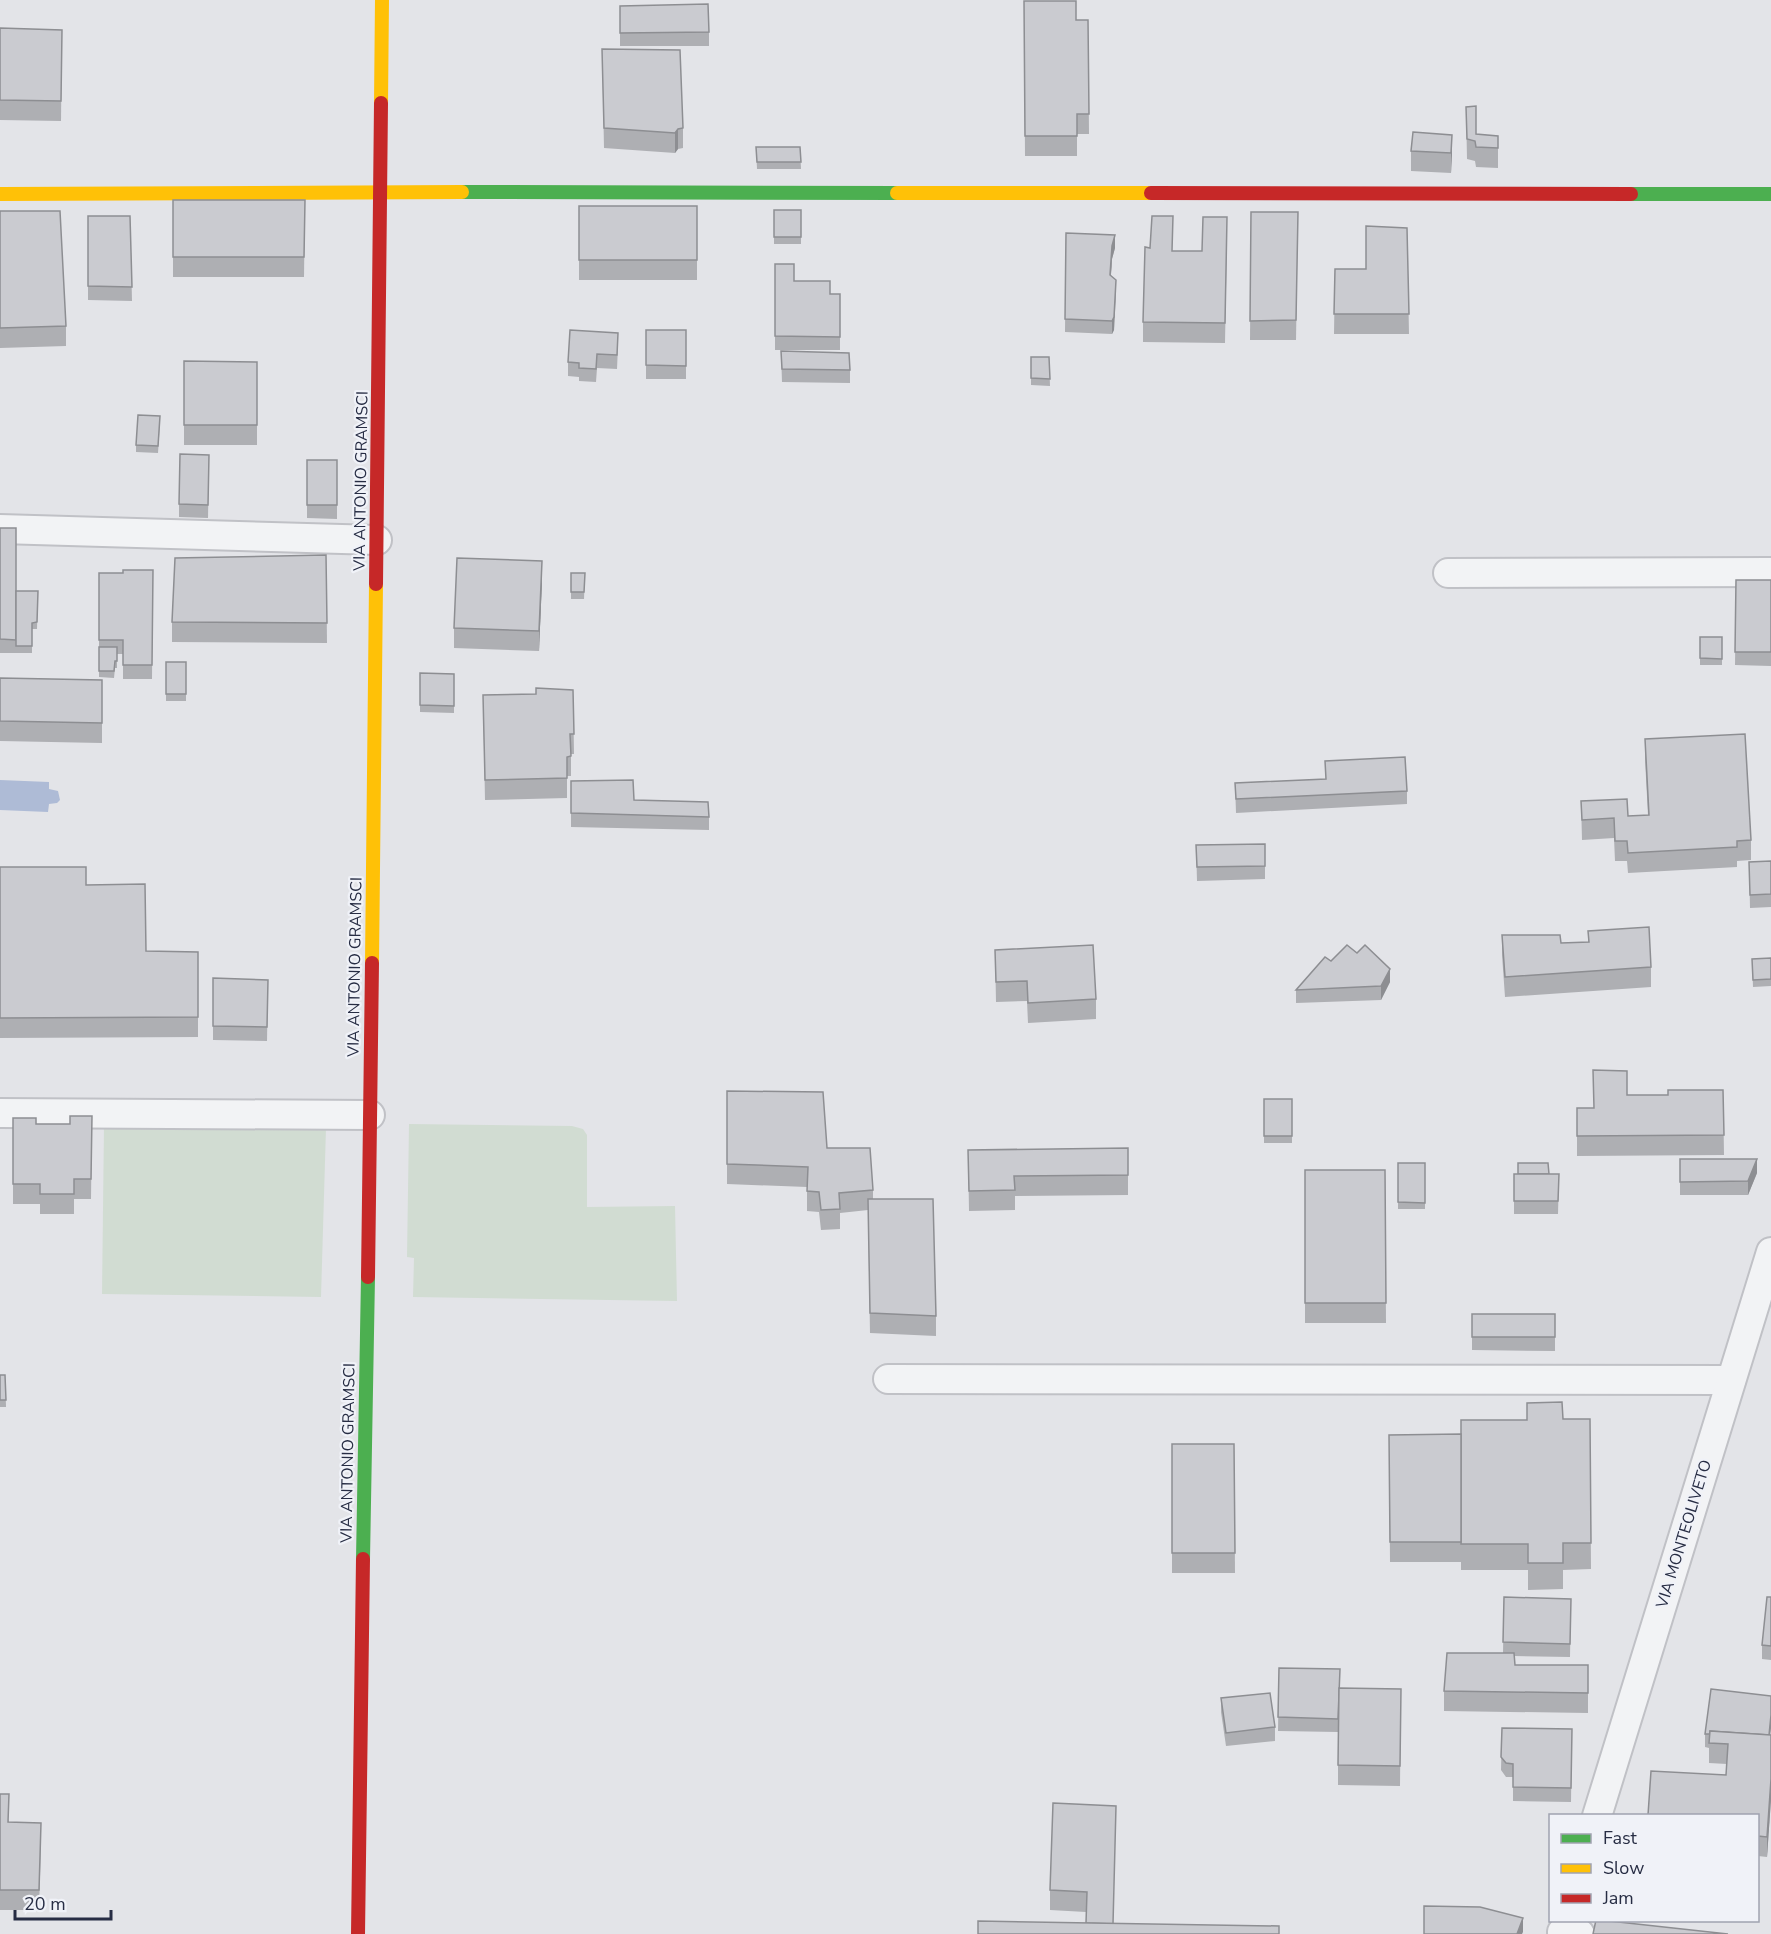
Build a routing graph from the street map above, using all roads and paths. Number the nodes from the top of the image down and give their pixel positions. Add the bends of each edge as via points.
1 (382, 0) edge
2 (381, 192) junction
3 (1771, 194) edge
4 (0, 195) edge
5 (0, 529) edge
6 (377, 540) junction
7 (1771, 572) edge
8 (1448, 573) dead end
9 (0, 1113) edge
10 (370, 1115) junction
11 (1771, 1252) edge
12 (888, 1379) dead end
13 (1731, 1380) junction
14 (1598, 1814) edge
15 (358, 1934) edge

1 - 2 street, VIA ANTONIO GRAMSCI
2 - 3 street
2 - 4 street
2 - 6 street, VIA ANTONIO GRAMSCI
5 - 6 street
6 - 10 street, VIA ANTONIO GRAMSCI
7 - 8 street
9 - 10 street
10 - 15 street, VIA ANTONIO GRAMSCI
11 - 13 street, VIA MONTEOLIVETO
12 - 13 street
13 - 14 street, VIA MONTEOLIVETO

